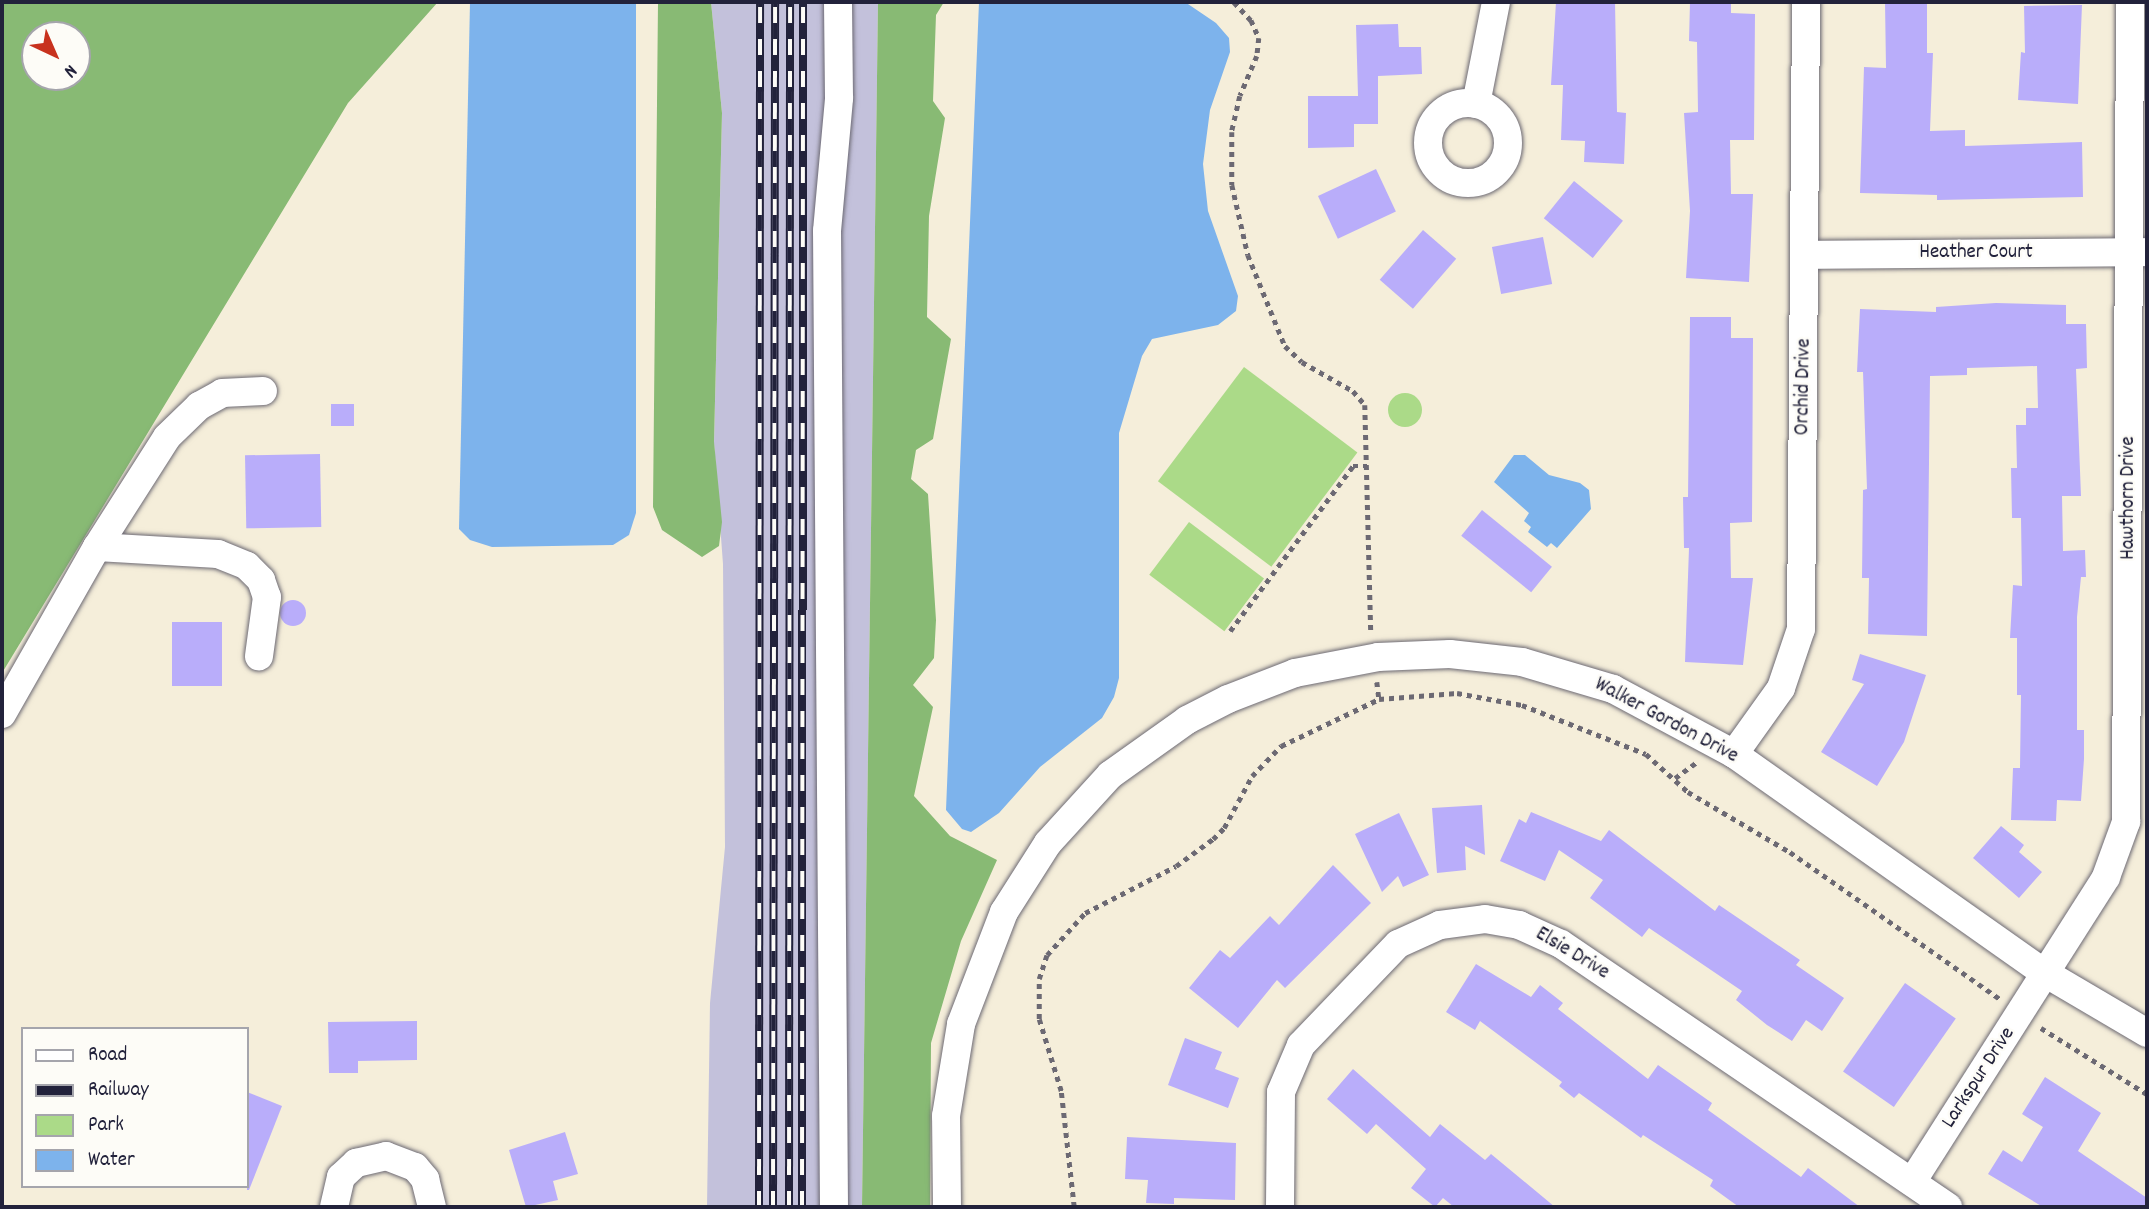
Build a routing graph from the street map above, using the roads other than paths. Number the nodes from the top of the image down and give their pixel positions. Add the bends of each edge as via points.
1 (838, 2) edge
2 (1496, 2) edge
3 (1807, 2) edge
4 (2130, 2) edge
5 (1476, 104) dead end
6 (2138, 252) edge
7 (1805, 255) junction
8 (263, 391) dead end
9 (97, 547) junction
10 (259, 656) dead end
11 (2, 714) edge
12 (1734, 754) junction
13 (2045, 973) junction
14 (2147, 1033) edge
15 (1912, 1182) junction
16 (334, 1207) edge
17 (432, 1207) edge
18 (834, 1207) edge
19 (947, 1207) edge
20 (1280, 1207) edge
21 (1948, 1207) edge

1 - 18 street via 839,98 827,231
2 - 5 street
3 - 7 street, Orchid Drive
4 - 6 street, Hawthorn Drive
6 - 7 street, Heather Court
6 - 13 street, Hawthorn Drive via 2127,814 2106,877
7 - 12 street, Orchid Drive via 1801,629 1781,688
8 - 9 street via 222,393 182,421 148,461
9 - 10 street via 218,554 247,566 261,580 267,597
9 - 11 street
12 - 13 street, Walker Gordon Drive
12 - 19 street, Walker Gordon Drive via 1613,689 1545,667 1450,654 1375,657 1295,673 1187,720 1110,775 1048,843 1004,912 961,1024 946,1116
13 - 14 street, Walker Gordon Drive
13 - 15 street, Larkspur Drive
15 - 20 street, Elsie Drive via 1561,944 1520,925 1474,919 1429,928 1398,944 1301,1045 1284,1078 1280,1100
15 - 21 street, Elsie Drive
16 - 17 street via 341,1177 356,1163 386,1156 408,1163 425,1179

